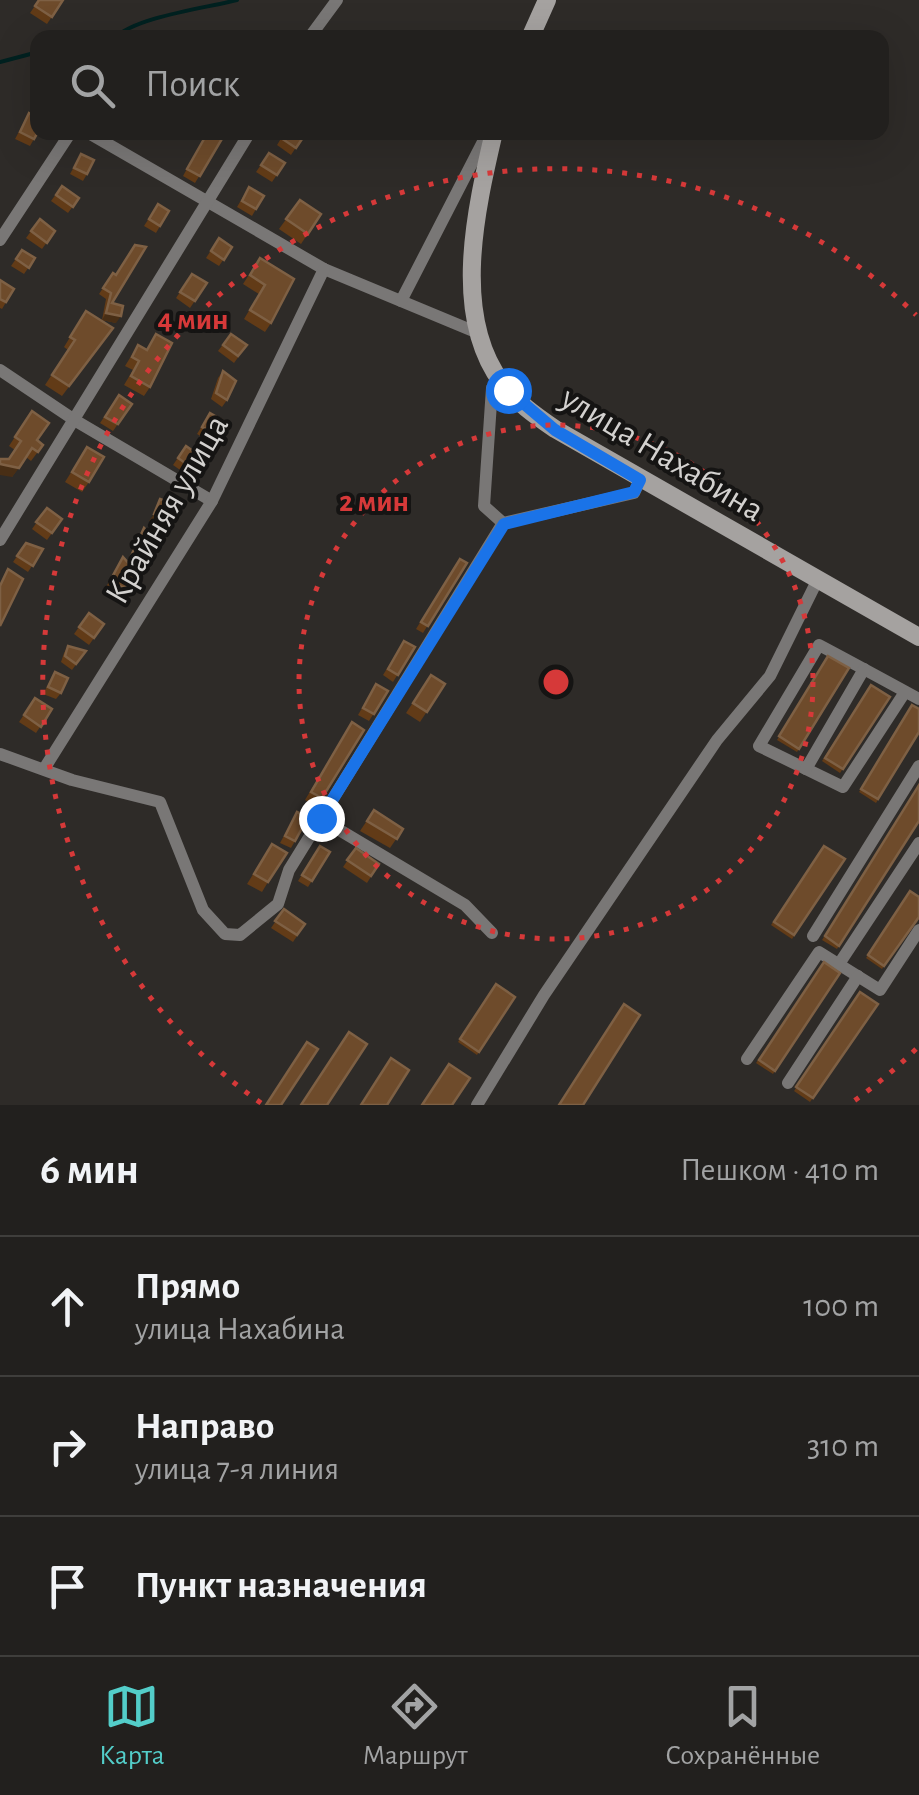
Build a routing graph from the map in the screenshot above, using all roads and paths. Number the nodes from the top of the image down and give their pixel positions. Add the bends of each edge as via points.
1 (337, 0) edge
2 (547, 0) edge
3 (314, 30) edge
4 (534, 30) edge
5 (66, 140) edge
6 (101, 140) edge
7 (245, 140) edge
8 (487, 140) edge
9 (490, 140) edge
10 (206, 202) junction
11 (0, 240) edge
12 (324, 269) junction
13 (401, 301) junction
14 (478, 333) junction
15 (0, 370) edge
16 (500, 380) junction
17 (76, 421) junction
18 (640, 480) junction
19 (212, 500) junction
20 (504, 524) junction
21 (0, 540) edge
22 (818, 581) junction
23 (919, 637) edge
24 (864, 669) junction
25 (905, 692) junction
26 (919, 699) edge
27 (0, 754) edge
28 (919, 766) edge
29 (44, 770) junction
30 (806, 770) junction
31 (321, 818) junction
32 (919, 843) edge
33 (919, 930) edge
34 (492, 933) dead end
35 (813, 936) dead end
36 (839, 964) junction
37 (858, 976) junction
38 (746, 1059) dead end
39 (788, 1082) dead end
40 (477, 1105) edge

1 - 3 street
2 - 4 main road
5 - 11 street
6 - 10 street
7 - 10 street
8 - 13 street
9 - 14 main road, улица Нахабина via 477,229
10 - 12 street
10 - 17 street
12 - 13 street
12 - 19 street, Крайняя улица
13 - 14 street
14 - 16 main road, улица Нахабина
15 - 17 street
16 - 18 main road, улица Нахабина via 555,430
16 - 20 street via 492,388 484,506
17 - 19 street
17 - 21 street
18 - 20 street via 634,492
18 - 22 main road, улица Нахабина
19 - 29 street, Крайняя улица
20 - 31 street
22 - 23 main road, улица Нахабина
22 - 40 street via 770,676 706,756
24 - 25 street
24 - 30 street
24 - 30 street via 820,645 759,746
25 - 26 street
25 - 30 street via 843,787
27 - 29 street
28 - 35 street
29 - 31 street via 160,802 203,910 225,934 240,935 278,904 289,870
31 - 34 street via 465,905
32 - 36 street
33 - 37 street via 880,990
36 - 37 street
36 - 38 street via 820,952
37 - 39 street

